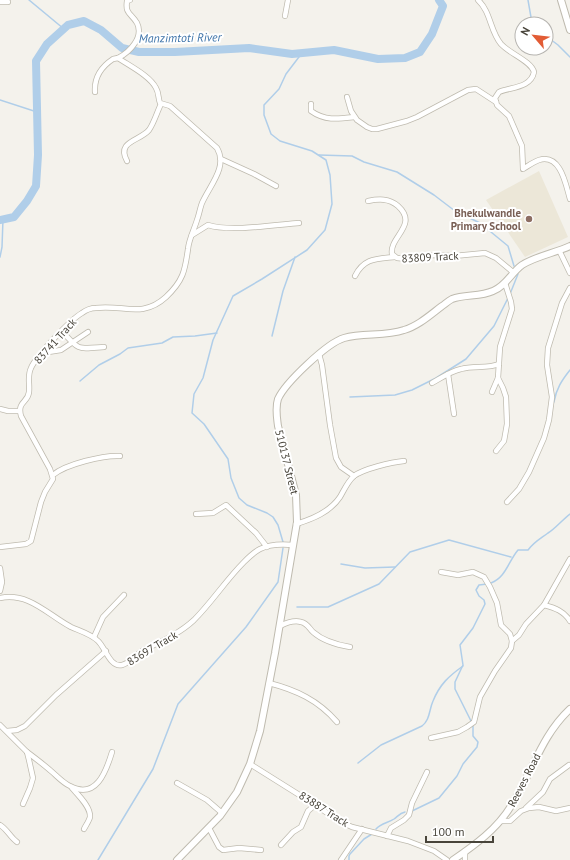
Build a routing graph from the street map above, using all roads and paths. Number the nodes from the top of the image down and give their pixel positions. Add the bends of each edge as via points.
1 (130, 0) edge
2 (288, 0) edge
3 (478, 0) edge
4 (561, 0) edge
5 (0, 2) edge
6 (8, 2) dead end
7 (285, 16) dead end
8 (570, 30) edge
9 (118, 58) junction
10 (95, 92) dead end
11 (347, 97) dead end
12 (496, 102) junction
13 (161, 104) junction
14 (311, 104) dead end
15 (354, 117) junction
16 (221, 159) junction
17 (127, 161) dead end
18 (276, 186) dead end
19 (570, 200) edge
20 (368, 201) dead end
21 (299, 223) dead end
22 (192, 235) junction
23 (570, 246) edge
24 (559, 250) junction
25 (395, 257) junction
26 (514, 273) junction
27 (570, 273) edge
28 (355, 276) dead end
29 (505, 283) junction
30 (570, 288) edge
31 (62, 331) junction
32 (88, 332) dead end
33 (73, 343) junction
34 (104, 347) dead end
35 (42, 353) junction
36 (319, 354) junction
37 (499, 364) junction
38 (448, 374) junction
39 (498, 378) junction
40 (432, 383) dead end
41 (492, 392) dead end
42 (0, 409) edge
43 (19, 411) junction
44 (454, 414) dead end
45 (496, 452) dead end
46 (120, 456) dead end
47 (404, 461) dead end
48 (53, 475) junction
49 (354, 476) junction
50 (507, 502) dead end
51 (196, 514) dead end
52 (296, 524) junction
53 (293, 545) junction
54 (0, 547) edge
55 (267, 547) junction
56 (570, 559) edge
57 (0, 568) edge
58 (441, 572) dead end
59 (0, 591) edge
60 (124, 595) dead end
61 (0, 598) edge
62 (544, 605) junction
63 (570, 621) edge
64 (280, 626) junction
65 (94, 637) junction
66 (512, 641) junction
67 (350, 646) dead end
68 (106, 651) junction
69 (269, 683) junction
70 (570, 709) edge
71 (337, 722) dead end
72 (0, 725) edge
73 (7, 731) junction
74 (431, 738) dead end
75 (26, 752) junction
76 (112, 752) dead end
77 (250, 764) junction
78 (569, 765) dead end
79 (427, 772) dead end
80 (177, 783) dead end
81 (71, 787) junction
82 (23, 804) dead end
83 (315, 805) junction
84 (526, 808) junction
85 (570, 808) edge
86 (222, 813) junction
87 (501, 821) junction
88 (0, 825) edge
89 (209, 828) junction
90 (84, 829) dead end
91 (362, 829) junction
92 (387, 836) junction
93 (16, 842) dead end
94 (281, 845) dead end
95 (261, 850) dead end
96 (465, 852) junction
97 (177, 860) edge
98 (341, 860) edge
99 (447, 860) edge
100 (453, 860) edge
101 (465, 860) edge

1 - 9 street via 127,1 128,12 136,22 139,32 134,44
2 - 7 street
3 - 12 street via 485,8 500,43 532,67 534,72 530,81 499,92
4 - 8 street
5 - 6 street
9 - 10 street via 113,59 101,70 95,81
9 - 13 street via 154,84
11 - 15 street
12 - 15 street via 473,89 417,117 383,127 372,129
12 - 19 street via 509,116 522,146 522,169 543,159 556,164 561,170
13 - 16 street via 170,106 188,121 216,148
13 - 17 street via 148,131 125,148
14 - 15 street via 311,111 326,119
16 - 18 street
16 - 22 street via 218,174 201,205
20 - 25 street, 83809 Track via 381,199 394,202 404,215 405,224 392,249
21 - 22 street via 231,228 208,225
22 - 31 street, 83741 Track via 180,280 155,305 133,310 93,308 80,314
23 - 24 street, 510137 Street
24 - 26 street, 510137 Street via 526,263
24 - 27 street
25 - 26 street, 83809 Track via 412,259 433,255 483,253 491,255
25 - 28 street via 366,262
26 - 29 street, 510137 Street
29 - 36 street, 510137 Street via 492,292 453,299 411,328 343,338
29 - 37 street via 512,309 502,341
30 - 50 street via 562,303 548,348 547,365 552,397 544,438 529,472
31 - 33 street
31 - 35 street, 83741 Track
32 - 33 street
33 - 34 street via 82,349
33 - 35 street via 57,352
35 - 43 street, 83741 Track via 31,368 28,397
36 - 49 street via 336,458 341,467
36 - 52 street, 510137 Street via 288,384 277,404 278,426 296,495
37 - 38 street via 459,369
37 - 39 street
38 - 40 street
38 - 44 street
39 - 41 street
39 - 45 street via 506,397 507,424 504,441
42 - 43 street
43 - 48 street
46 - 48 street via 107,456 77,463
47 - 49 street via 380,466
48 - 54 street via 41,502 32,539 26,544
49 - 52 street via 339,498 324,513
51 - 55 street via 213,513 226,505
52 - 53 street, 510137 Street
53 - 55 street, 83697 Track
53 - 64 street, 510137 Street
55 - 68 street, 83697 Track via 257,550 247,559 199,614 179,632 137,654 122,665 112,662
56 - 62 street
57 - 59 street
58 - 66 street via 458,575 473,572 484,577 497,603 501,625 510,634
60 - 65 street via 103,617
61 - 65 street, 83697 Track via 14,597 33,602 66,624
62 - 63 street via 557,608
62 - 66 street
64 - 67 street via 288,622 301,622 325,639
64 - 69 street, 510137 Street
65 - 68 street, 83697 Track
66 - 74 street via 511,648 480,697 474,722 458,732
68 - 73 street via 25,726
69 - 71 street via 307,696
69 - 77 street, 510137 Street via 260,731
70 - 87 street, Reeves Road via 547,736 520,791
72 - 73 street
73 - 75 street
75 - 81 street
75 - 82 street via 33,778
76 - 81 street via 103,774 94,787 84,790
77 - 83 street, 83887 Track
77 - 86 street, 510137 Street via 237,792
78 - 84 street via 550,778 543,792
79 - 92 street via 408,816 391,828
80 - 86 street
81 - 90 street via 90,812
83 - 91 street, 83887 Track via 341,822
83 - 94 street via 308,811 302,827 293,832
84 - 85 street via 539,807 556,811
84 - 87 street via 510,821
86 - 89 street, 510137 Street
87 - 96 street, Reeves Road
88 - 93 street
89 - 95 street via 222,850
89 - 97 street, 510137 Street
91 - 92 street, 83887 Track
91 - 98 street
92 - 99 street, 83887 Track via 429,849
96 - 100 street, Reeves Road
96 - 101 street

